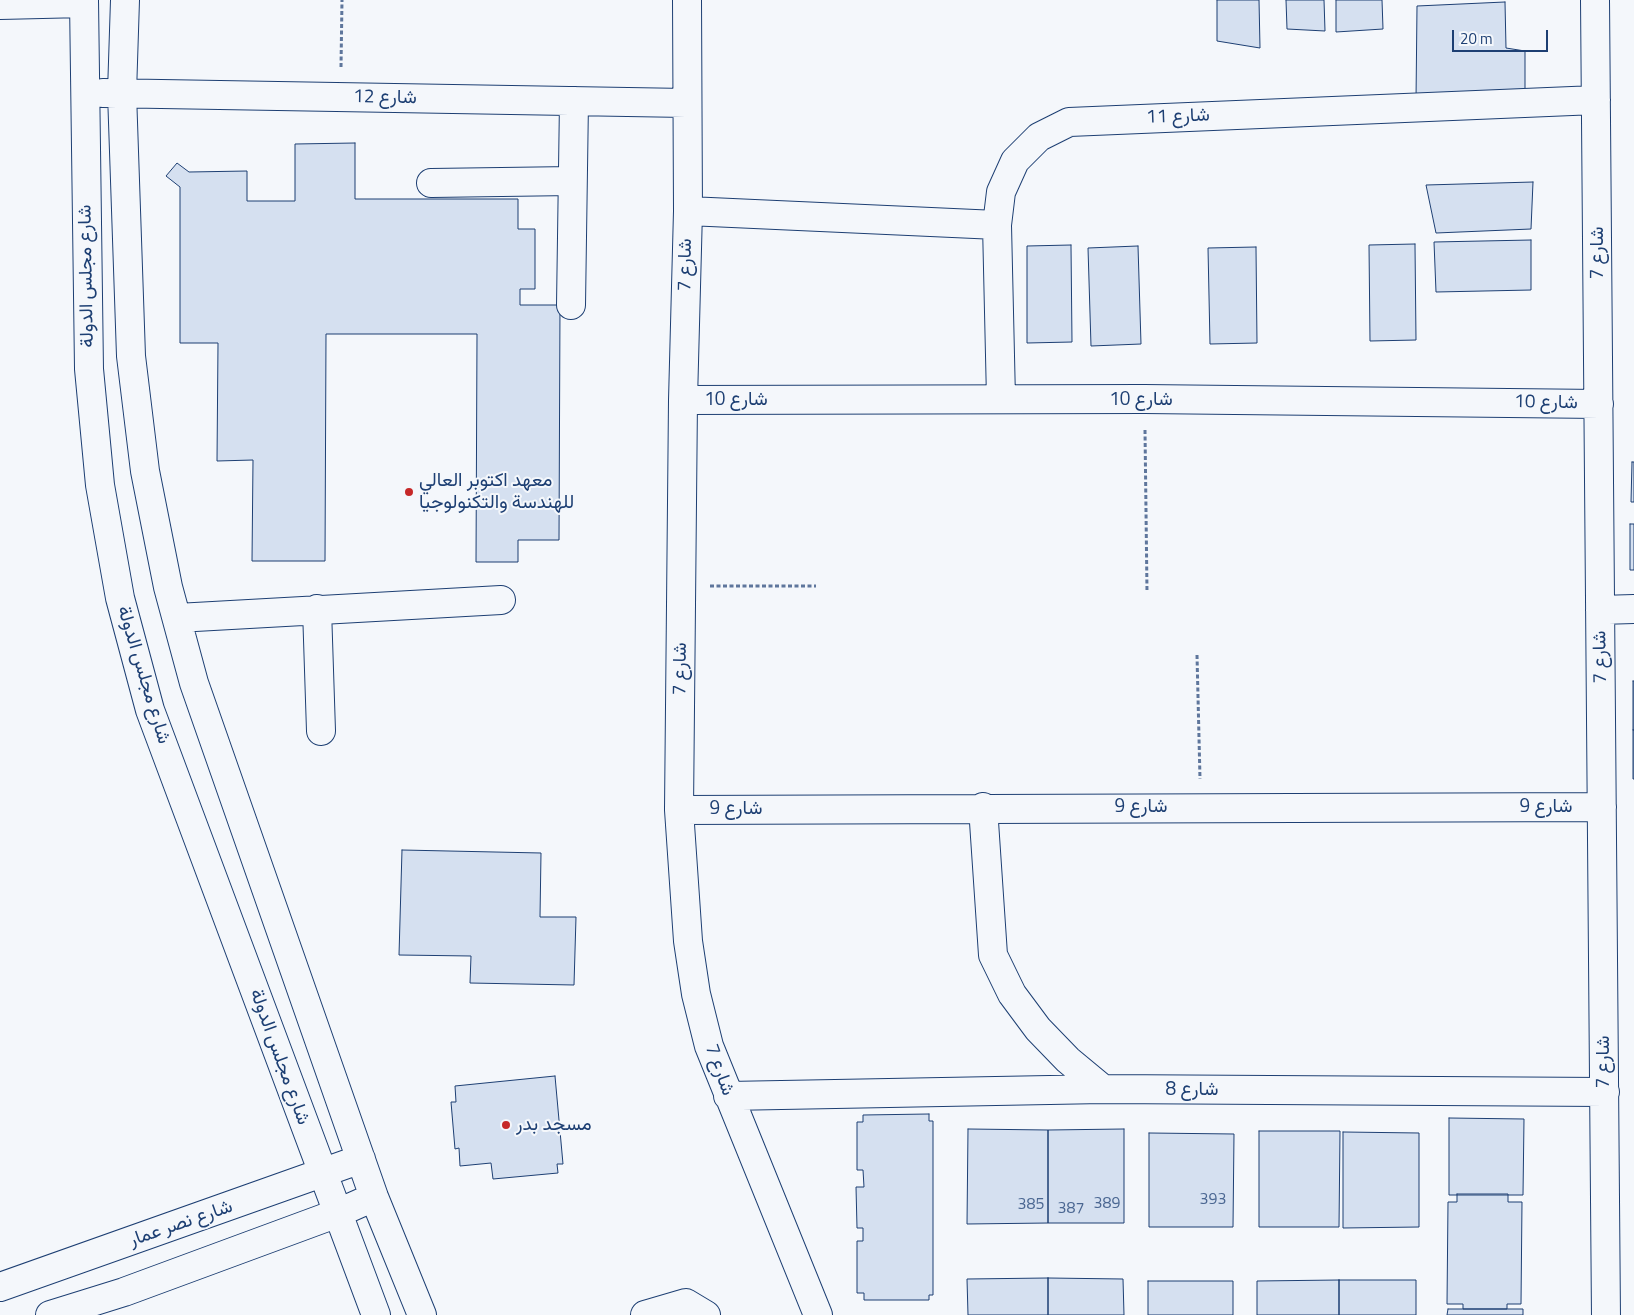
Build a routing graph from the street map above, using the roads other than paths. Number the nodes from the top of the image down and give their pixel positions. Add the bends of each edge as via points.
1 (125, 0) edge
2 (687, 0) edge
3 (1595, 0) edge
4 (84, 1) edge
5 (0, 5) edge
6 (84, 92) junction
7 (122, 93) junction
8 (1596, 100) junction
9 (574, 101) junction
10 (686, 103) junction
11 (572, 181) junction
12 (431, 184) dead end
13 (688, 211) junction
14 (998, 225) junction
15 (571, 304) dead end
16 (1001, 399) junction
17 (683, 400) junction
18 (1599, 404) junction
19 (501, 600) dead end
20 (317, 609) junction
21 (1600, 610) junction
22 (1634, 610) edge
23 (176, 618) junction
24 (321, 730) dead end
25 (983, 807) junction
26 (1602, 807) junction
27 (679, 810) junction
28 (1104, 1089) junction
29 (1604, 1092) junction
30 (728, 1096) junction
31 (361, 1159) junction
32 (322, 1175) junction
33 (374, 1197) junction
34 (338, 1213) junction
35 (0, 1287) edge
36 (50, 1315) edge
37 (376, 1315) edge
38 (422, 1315) edge
39 (645, 1315) edge
40 (706, 1315) edge
41 (818, 1315) edge
42 (1606, 1315) edge

1 - 7 street
2 - 10 street, شارع 7
3 - 8 street, شارع 7
4 - 5 street
4 - 6 street, شارع مجلس الدولة
6 - 7 street, شارع 12
6 - 32 street, شارع مجلس الدولة via 89,369 100,485 120,598 150,710
7 - 9 street, شارع 12
7 - 23 street via 131,356 145,471
8 - 14 street, شارع 11 via 1069,122 1039,137 1015,161 1001,192
8 - 18 street, شارع 7
9 - 10 street, شارع 12
9 - 11 street
10 - 13 street, شارع 7
11 - 12 street
11 - 15 street
13 - 14 street
13 - 17 street, شارع 7
14 - 16 street, شارع 11
16 - 17 street, شارع 10
16 - 18 street, شارع 10
17 - 27 street, شارع 7
18 - 21 street, شارع 7
19 - 20 street
20 - 23 street
20 - 24 street
21 - 22 street
21 - 26 street, شارع 7
23 - 31 street via 194,683
25 - 26 street, شارع 9
25 - 27 street, شارع 9
25 - 28 street via 993,955 1012,994 1038,1029 1068,1060
26 - 29 street, شارع 7
27 - 30 street, شارع 7 via 688,941 696,994 709,1046
28 - 29 street, شارع 8
28 - 30 street, شارع 8
29 - 42 street, شارع 7
30 - 41 street, شارع 7
31 - 32 street, شارع نصر عمار
31 - 33 street
32 - 34 street, شارع مجلس الدولة
32 - 35 street, شارع نصر عمار
33 - 34 street
33 - 38 street
34 - 36 street via 124,1292
34 - 37 street, شارع مجلس الدولة
39 - 40 street via 686,1303

